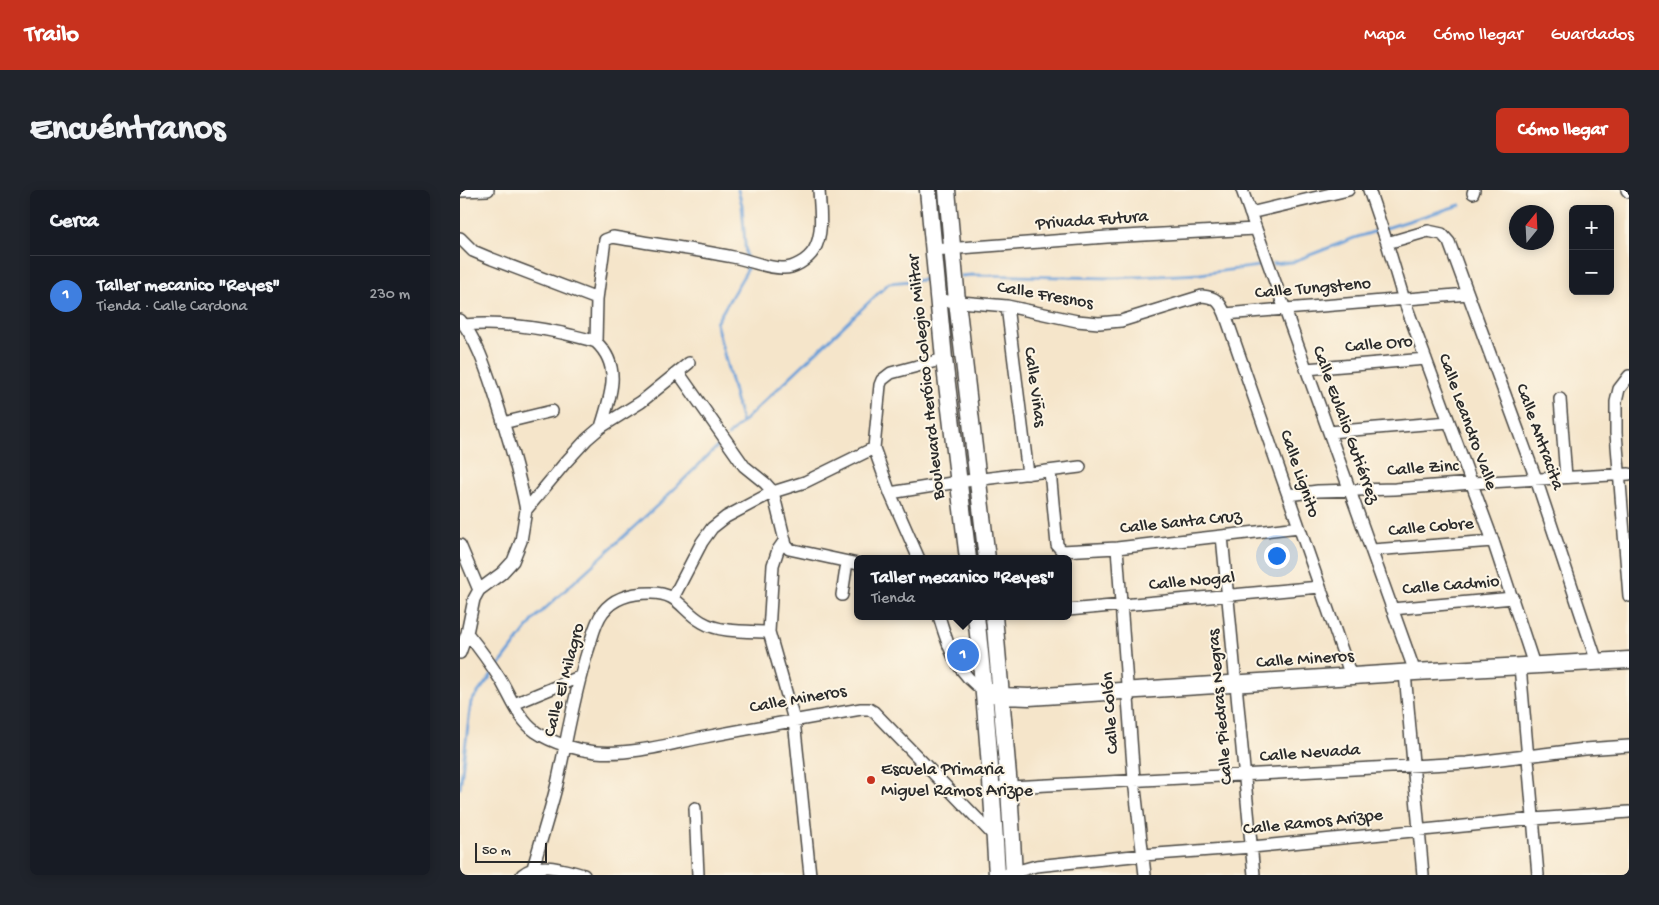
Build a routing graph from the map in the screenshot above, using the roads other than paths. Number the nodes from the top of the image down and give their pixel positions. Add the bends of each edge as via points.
1 (488, 190) edge
2 (819, 190) edge
3 (928, 190) edge
4 (947, 190) edge
5 (1242, 190) edge
6 (1348, 190) edge
7 (1369, 190) edge
8 (460, 191) edge
9 (1250, 213) junction
10 (1255, 229) junction
11 (460, 238) edge
12 (1387, 243) junction
13 (952, 249) junction
14 (932, 250) junction
15 (1468, 294) junction
16 (1202, 296) joint
17 (597, 299) junction
18 (938, 300) junction
19 (1404, 300) junction
20 (957, 301) junction
21 (1007, 306) junction
22 (1284, 309) junction
23 (1225, 314) junction
24 (462, 322) edge
25 (596, 342) junction
26 (944, 359) junction
27 (1426, 359) junction
28 (689, 362) dead end
29 (1306, 369) junction
30 (678, 372) junction
31 (1629, 376) edge
32 (1560, 399) dead end
33 (552, 412) dead end
34 (1449, 422) junction
35 (503, 423) junction
36 (602, 427) junction
37 (1329, 432) junction
38 (874, 448) junction
39 (1080, 467) dead end
40 (1050, 471) junction
41 (1028, 474) junction
42 (1625, 474) edge
43 (1566, 477) junction
44 (1536, 479) junction
45 (977, 480) junction
46 (958, 482) junction
47 (1472, 483) junction
48 (1350, 490) junction
49 (772, 492) junction
50 (890, 493) junction
51 (1288, 495) junction
52 (526, 510) junction
53 (1299, 527) junction
54 (1222, 536) junction
55 (785, 540) junction
56 (1493, 541) junction
57 (460, 545) edge
58 (1118, 548) junction
59 (1372, 550) junction
60 (917, 555) edge
61 (967, 555) edge
62 (986, 555) edge
63 (853, 563) edge
64 (1320, 587) junction
65 (479, 590) junction
66 (842, 595) dead end
67 (1228, 596) junction
68 (1629, 596) edge
69 (673, 598) junction
70 (1513, 598) junction
71 (1122, 606) junction
72 (1392, 609) junction
73 (1072, 610) edge
74 (940, 620) edge
75 (981, 620) edge
76 (994, 620) edge
77 (769, 632) junction
78 (468, 633) junction
79 (460, 654) edge
80 (1629, 660) edge
81 (1597, 662) junction
82 (1527, 666) junction
83 (1410, 672) junction
84 (1351, 676) junction
85 (579, 677) junction
86 (1236, 685) junction
87 (984, 691) junction
88 (1127, 692) junction
89 (1001, 696) junction
90 (514, 704) junction
91 (794, 720) junction
92 (565, 745) junction
93 (1629, 746) edge
94 (1528, 756) junction
95 (1414, 765) junction
96 (1244, 776) junction
97 (1134, 780) junction
98 (1009, 787) junction
99 (992, 788) junction
100 (695, 808) dead end
101 (1629, 812) edge
102 (1534, 819) junction
103 (1420, 830) junction
104 (995, 837) junction
105 (1252, 846) junction
106 (1013, 851) junction
107 (1143, 855) junction
108 (533, 871) edge
109 (1010, 874) edge
110 (522, 875) edge
111 (584, 875) edge
112 (698, 875) edge
113 (810, 875) edge
114 (997, 875) edge
115 (1146, 875) edge
116 (1254, 875) edge
117 (1423, 875) edge
118 (1538, 875) edge

1 - 8 street
2 - 17 street via 818,240 813,251 792,268 608,238 604,244
3 - 14 street, Boulevard Heróico Colegio Militar
4 - 13 street
5 - 9 street, Calle Eulalio Gutiérrez
6 - 9 street
7 - 12 street, Calle Leandro Valle
9 - 10 street, Calle Eulalio Gutiérrez
10 - 13 street, Privada Futura
10 - 22 street, Calle Eulalio Gutiérrez
11 - 17 street via 480,254
12 - 15 street, Calle Antracita via 1428,231 1442,234 1449,242
12 - 19 street, Calle Leandro Valle
13 - 14 street, Privada Futura
13 - 20 street
14 - 18 street, Boulevard Heróico Colegio Militar
15 - 19 street, Calle Tungsteno
15 - 44 street, Calle Antracita
16 - 21 street, Calle Fresnos via 1121,321 1098,323
16 - 23 street, Calle Lignito via 1216,299
17 - 25 street
18 - 20 street, Calle Fresnos
18 - 26 street, Boulevard Heróico Colegio Militar
19 - 22 street, Calle Tungsteno
19 - 27 street, Calle Leandro Valle
20 - 21 street, Calle Fresnos
20 - 45 street
21 - 41 street, Calle Viñas
22 - 23 street, Calle Tungsteno
22 - 29 street, Calle Eulalio Gutiérrez
23 - 51 street, Calle Lignito
24 - 25 street via 547,330
24 - 35 street via 486,369
25 - 36 street via 601,346 613,374
26 - 38 street via 891,373 882,380
26 - 46 street, Boulevard Heróico Colegio Militar
27 - 29 street, Calle Oro
27 - 34 street, Calle Leandro Valle
28 - 30 street
29 - 37 street, Calle Eulalio Gutiérrez
30 - 36 street
30 - 49 street via 744,466
31 - 42 street via 1619,389 1616,402 1616,433
32 - 43 street
33 - 35 street
34 - 37 street
34 - 47 street, Calle Leandro Valle
35 - 52 street
36 - 52 street via 565,463
37 - 48 street, Calle Eulalio Gutiérrez
38 - 49 street via 805,482
38 - 50 street
39 - 40 street
40 - 41 street
40 - 58 street, Calle Santa Cruz via 1059,549
41 - 45 street
42 - 43 street, Calle Zinc
42 - 68 street
43 - 44 street, Calle Zinc
44 - 47 street, Calle Zinc
44 - 81 street, Calle Antracita
45 - 46 street
45 - 62 street
46 - 50 street
46 - 61 street, Boulevard Heróico Colegio Militar
47 - 48 street, Calle Zinc
47 - 56 street, Calle Leandro Valle
48 - 51 street, Calle Zinc
48 - 59 street, Calle Eulalio Gutiérrez
49 - 55 street
49 - 69 street via 712,528
50 - 60 street
51 - 53 street, Calle Lignito
52 - 65 street via 521,541 513,561
53 - 54 street, Calle Santa Cruz
53 - 64 street, Calle Lignito
54 - 58 street, Calle Santa Cruz
54 - 67 street, Calle Piedras Negras
55 - 63 street via 790,549
55 - 77 street via 773,565
56 - 59 street, Calle Cobre
56 - 70 street, Calle Leandro Valle
57 - 65 street
58 - 71 street, Calle Colón
59 - 72 street, Calle Eulalio Gutiérrez
63 - 66 street
64 - 67 street, Calle Nogal
64 - 84 street, Calle Lignito
65 - 78 street via 474,599
67 - 71 street, Calle Nogal
67 - 86 street, Calle Piedras Negras
69 - 77 street, Calle El Milagro via 702,622 725,629
69 - 85 street, Calle El Milagro via 638,593 613,603 603,612 595,628
70 - 72 street, Calle Cadmio
70 - 82 street, Calle Leandro Valle
71 - 73 street, Calle Nogal
71 - 88 street, Calle Colón
72 - 83 street, Calle Eulalio Gutiérrez
74 - 87 street via 955,663
75 - 87 street
76 - 89 street
77 - 91 street
78 - 79 street
78 - 90 street, Calle Mineros via 490,662
80 - 81 street, Calle Mineros
81 - 82 street, Calle Mineros
82 - 83 street, Calle Mineros
82 - 94 street, Calle Leandro Valle
83 - 84 street, Calle Mineros
83 - 95 street, Calle Eulalio Gutiérrez
84 - 86 street, Calle Mineros
85 - 90 street
85 - 92 street, Calle El Milagro
86 - 88 street, Calle Mineros
86 - 96 street, Calle Piedras Negras
87 - 89 street, Calle Mineros
87 - 99 street
88 - 89 street, Calle Mineros via 1029,698
88 - 97 street, Calle Colón
89 - 98 street
90 - 92 street, Calle Mineros via 536,732
91 - 92 street, Calle Mineros via 620,752 596,752
91 - 104 street, Calle Mineros via 861,709 874,712
91 - 113 street
92 - 108 street, Calle El Milagro
93 - 94 street, Calle Nevada
94 - 95 street, Calle Nevada
94 - 102 street, Calle Leandro Valle
95 - 96 street, Calle Nevada
95 - 103 street, Calle Eulalio Gutiérrez
96 - 97 street, Calle Nevada
96 - 105 street, Calle Piedras Negras
97 - 98 street, Calle Nevada
97 - 107 street, Calle Colón
98 - 99 street, Calle Nevada
98 - 106 street
99 - 104 street
100 - 112 street
101 - 102 street, Calle Ramos Arizpe
102 - 103 street, Calle Ramos Arizpe
102 - 118 street, Calle Leandro Valle
103 - 105 street, Calle Ramos Arizpe
103 - 117 street, Calle Eulalio Gutiérrez
104 - 106 street, Calle Mineros
104 - 114 street
105 - 107 street, Calle Ramos Arizpe
105 - 116 street, Calle Piedras Negras
106 - 109 street
107 - 109 street, Calle Ramos Arizpe via 1036,866
107 - 115 street, Calle Colón
108 - 110 street
108 - 111 street via 554,868

